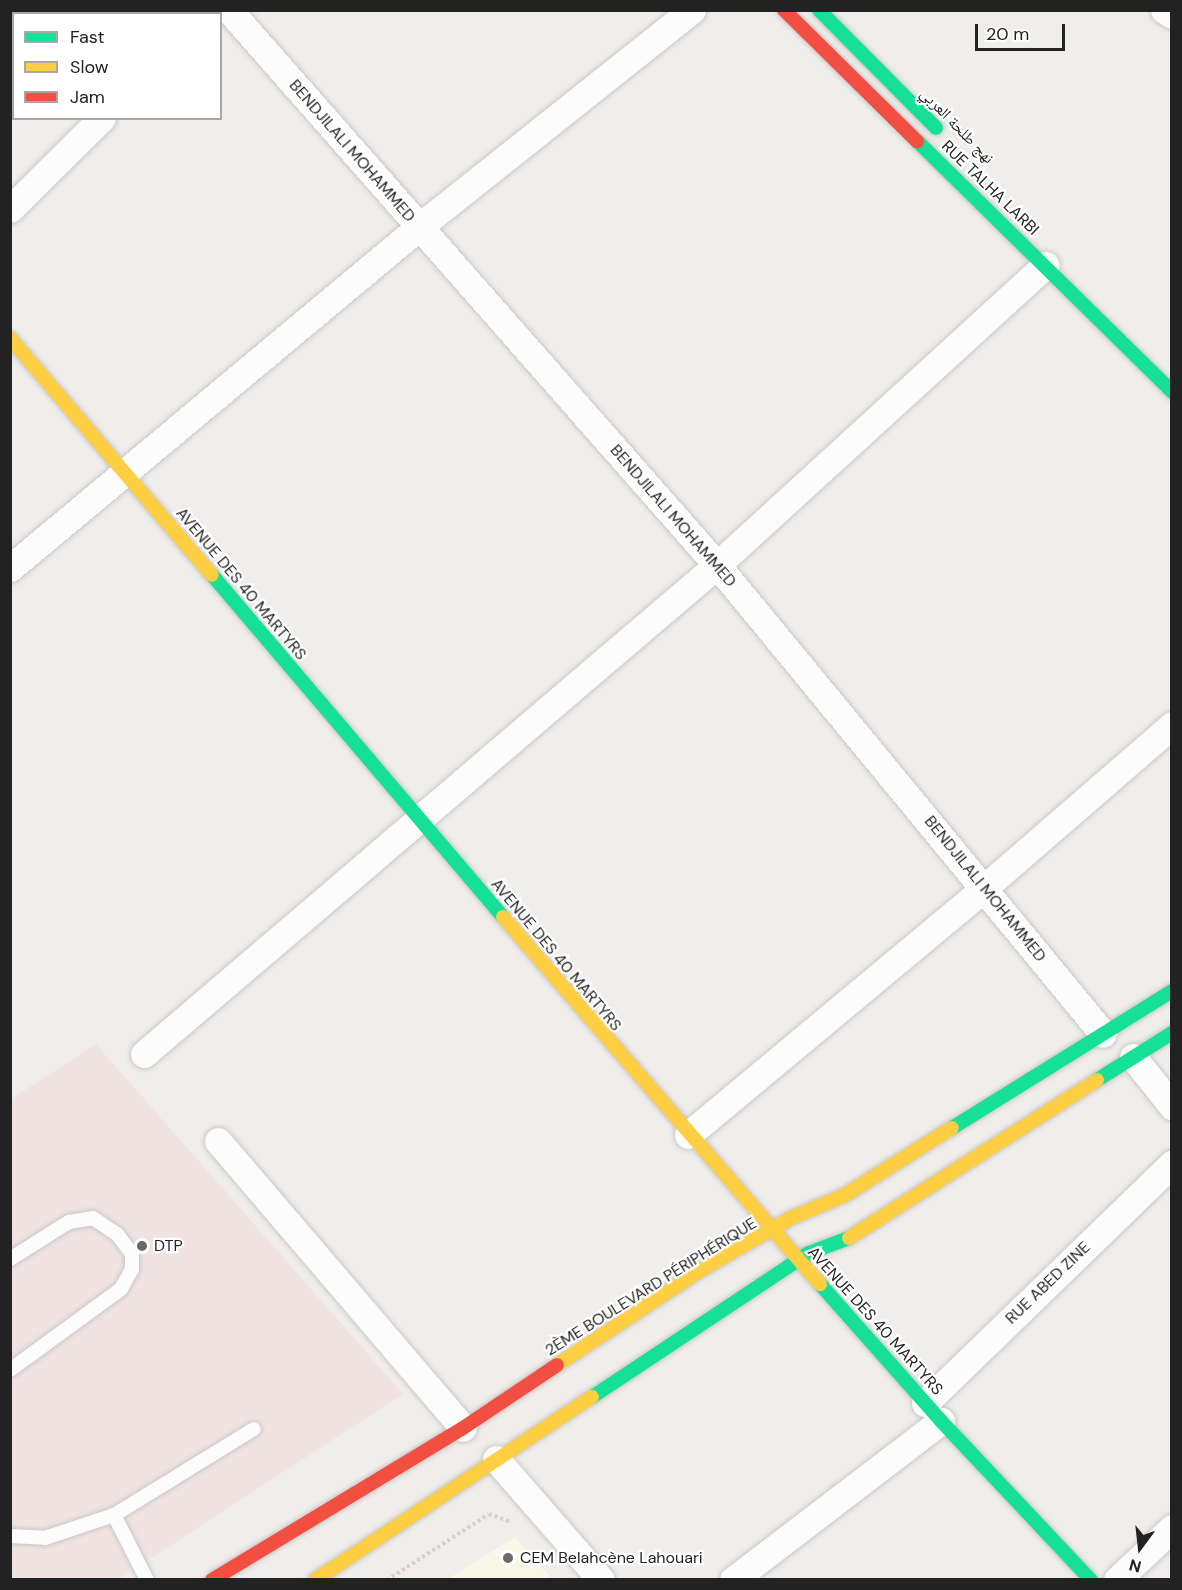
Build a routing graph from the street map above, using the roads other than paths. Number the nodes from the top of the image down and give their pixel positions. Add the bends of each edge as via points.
1 (229, 10) edge
2 (692, 10) edge
3 (784, 10) edge
4 (819, 10) edge
5 (1164, 10) edge
6 (1172, 15) edge
7 (100, 120) edge
8 (950, 143) dead end
9 (10, 209) edge
10 (419, 227) junction
11 (1046, 265) junction
12 (10, 338) edge
13 (1172, 392) edge
14 (125, 472) junction
15 (717, 565) junction
16 (10, 568) edge
17 (1172, 725) edge
18 (419, 819) junction
19 (984, 888) junction
20 (1172, 992) edge
21 (1172, 1033) edge
22 (1103, 1034) junction
23 (144, 1054) dead end
24 (1133, 1057) junction
25 (1172, 1106) edge
26 (688, 1135) junction
27 (218, 1141) dead end
28 (1172, 1164) edge
29 (772, 1230) junction
30 (10, 1259) edge
31 (799, 1261) junction
32 (10, 1370) edge
33 (933, 1412) junction
34 (463, 1428) junction
35 (254, 1429) dead end
36 (496, 1459) junction
37 (114, 1515) junction
38 (1172, 1528) edge
39 (10, 1536) edge
40 (147, 1580) edge
41 (212, 1580) edge
42 (315, 1580) edge
43 (601, 1580) edge
44 (733, 1580) edge
45 (1091, 1580) edge
46 (1117, 1580) edge

1 - 10 street, BENDJILALI MOHAMMED
2 - 10 street
3 - 11 main road, RUE TALHA LARBI
4 - 8 main road, نهج طلحة العربي
5 - 6 street
7 - 9 street
10 - 14 street
10 - 15 street, BENDJILALI MOHAMMED
11 - 13 main road, RUE TALHA LARBI
11 - 15 street
12 - 14 main road, AVENUE DES 40 MARTYRS
14 - 16 street
14 - 18 main road, AVENUE DES 40 MARTYRS
15 - 18 street
15 - 19 street, BENDJILALI MOHAMMED
17 - 19 street
18 - 23 street
18 - 26 main road, AVENUE DES 40 MARTYRS
19 - 22 street, BENDJILALI MOHAMMED
19 - 26 street
20 - 22 main road, 2ÈME BOULEVARD PÉRIPHÉRIQUE
21 - 24 main road
22 - 29 main road, 2ÈME BOULEVARD PÉRIPHÉRIQUE via 845,1195
24 - 25 street
24 - 31 main road via 847,1239
26 - 29 main road, AVENUE DES 40 MARTYRS
27 - 34 street
28 - 33 street, RUE ABED ZINE
29 - 31 main road, AVENUE DES 40 MARTYRS
29 - 34 main road, 2ÈME BOULEVARD PÉRIPHÉRIQUE via 696,1273
30 - 32 lane via 69,1222 93,1218 117,1234 132,1254 132,1269 121,1289
31 - 33 main road, AVENUE DES 40 MARTYRS
31 - 36 main road
33 - 44 street, RUE ABED ZINE
33 - 45 main road, AVENUE DES 40 MARTYRS
34 - 41 main road, 2ÈME BOULEVARD PÉRIPHÉRIQUE
35 - 37 lane
36 - 42 main road
36 - 43 street
37 - 39 lane via 45,1538
37 - 40 lane
38 - 46 street

